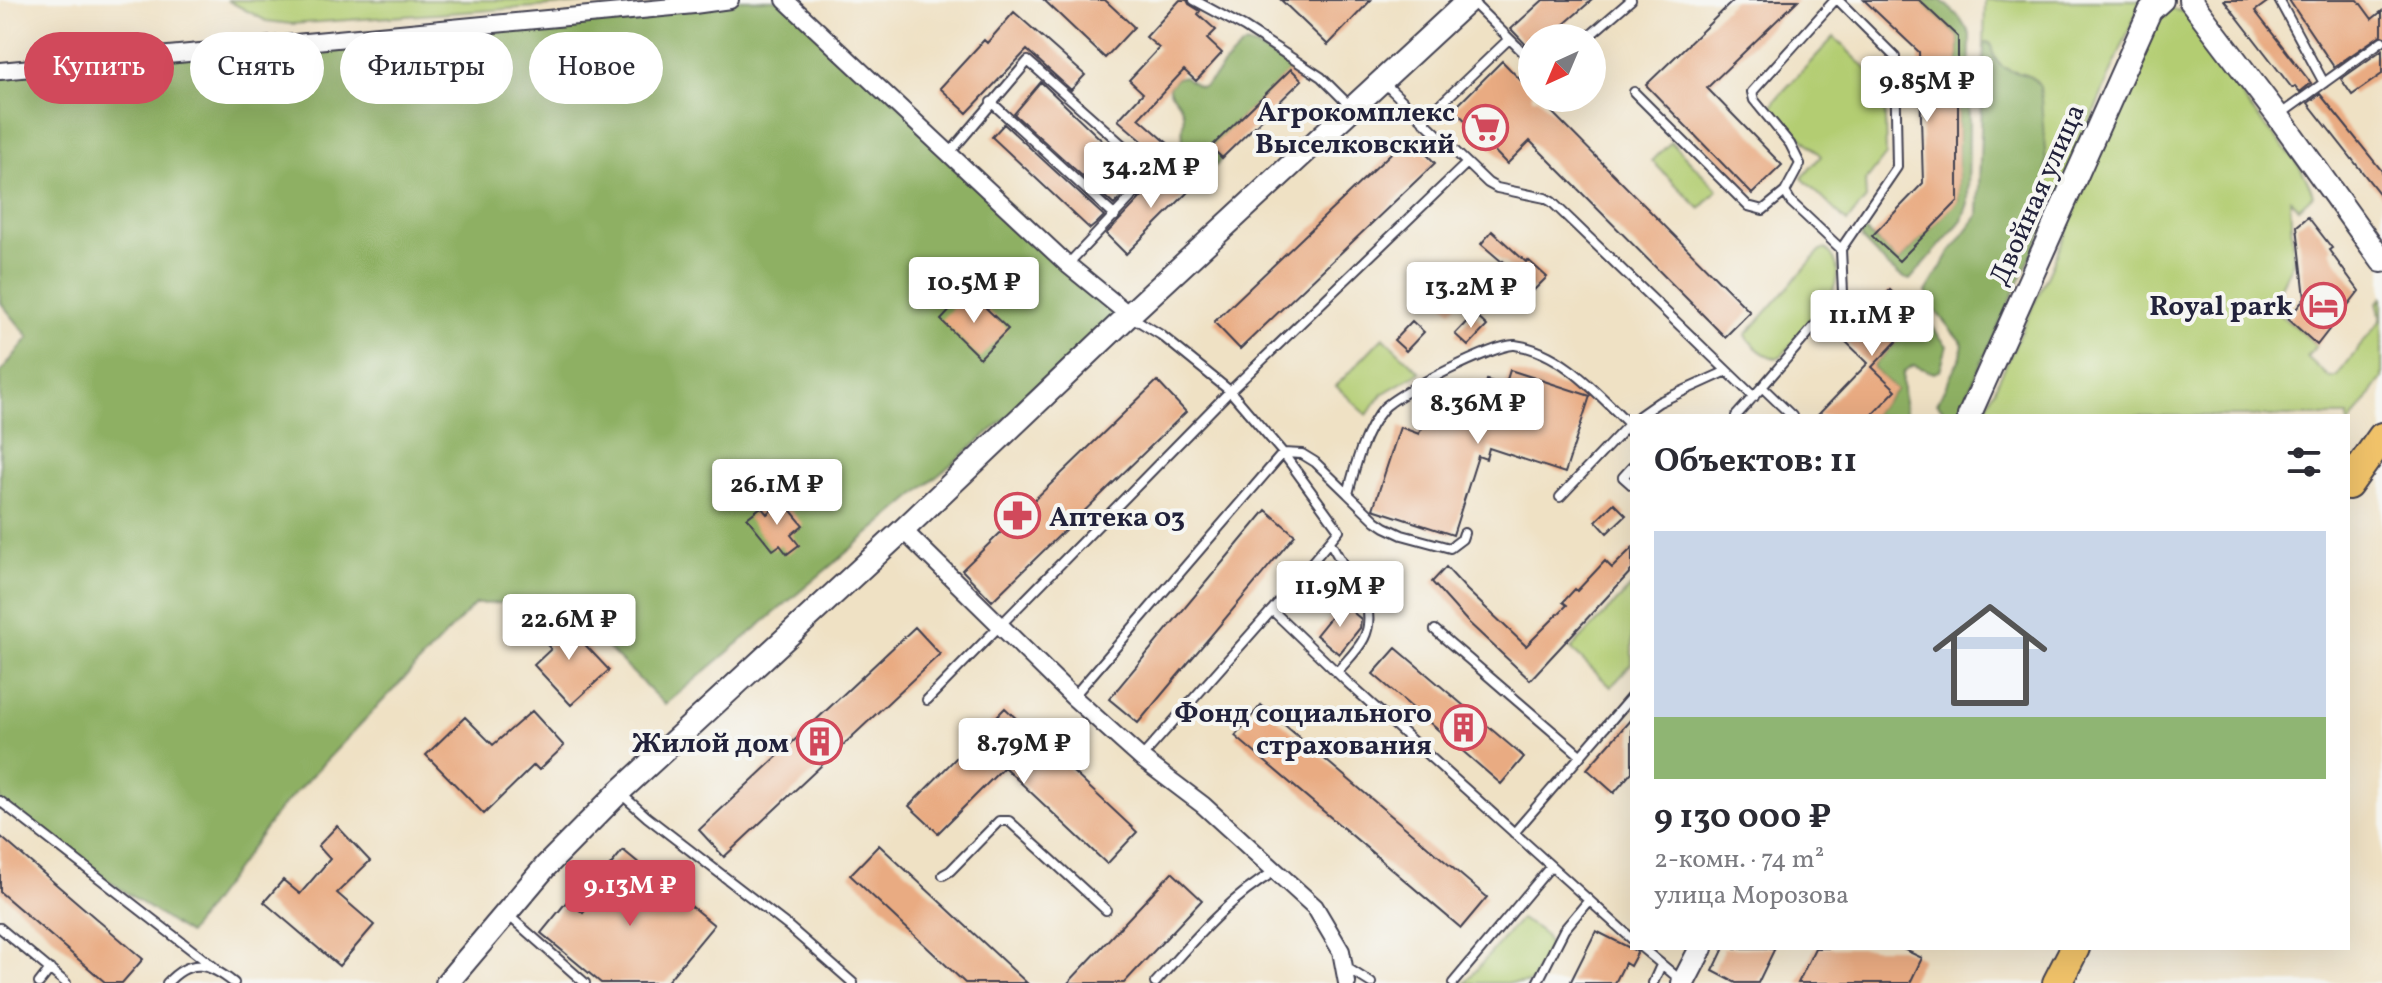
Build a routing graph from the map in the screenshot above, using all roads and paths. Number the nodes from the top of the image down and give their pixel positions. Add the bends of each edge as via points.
1 (730, 0) edge
2 (785, 0) edge
3 (1194, 0) edge
4 (1469, 0) edge
5 (1631, 0) edge
6 (1837, 0) edge
7 (2162, 0) edge
8 (2190, 0) edge
9 (2279, 0) edge
10 (1603, 24) edge
11 (1509, 39) junction
12 (2382, 41) edge
13 (1518, 48) edge
14 (0, 71) edge
15 (1382, 80) junction
16 (2324, 83) junction
17 (1634, 92) dead end
18 (991, 102) junction
19 (1352, 107) junction
20 (2278, 116) junction
21 (1423, 121) junction
22 (949, 154) junction
23 (1466, 164) junction
24 (1785, 192) junction
25 (1115, 216) junction
26 (1841, 249) junction
27 (2382, 261) edge
28 (1068, 265) junction
29 (1129, 315) junction
30 (1727, 371) junction
31 (1762, 387) junction
32 (1230, 391) junction
33 (1754, 397) junction
34 (1642, 414) edge
35 (1738, 414) edge
36 (1790, 414) edge
37 (1970, 414) edge
38 (1630, 422) edge
39 (1630, 424) edge
40 (2382, 437) edge
41 (1283, 453) junction
42 (2350, 482) edge
43 (1348, 494) junction
44 (1560, 497) dead end
45 (903, 530) junction
46 (1464, 533) dead end
47 (1330, 542) junction
48 (1272, 610) junction
49 (1000, 625) junction
50 (1435, 630) dead end
51 (1337, 672) junction
52 (1073, 697) junction
53 (1630, 698) edge
54 (927, 700) dead end
55 (1580, 755) junction
56 (1141, 758) junction
57 (619, 792) junction
58 (0, 801) edge
59 (1514, 833) junction
60 (1551, 866) junction
61 (1275, 871) junction
62 (943, 875) dead end
63 (1589, 900) junction
64 (1106, 910) dead end
65 (506, 913) junction
66 (0, 928) edge
67 (1630, 937) edge
68 (1644, 950) edge
69 (1700, 950) edge
70 (2074, 950) edge
71 (1661, 965) junction
72 (1344, 966) junction
73 (215, 968) junction
74 (50, 969) junction
75 (39, 983) edge
76 (66, 983) edge
77 (167, 983) edge
78 (234, 983) edge
79 (447, 983) edge
80 (585, 983) edge
81 (853, 983) edge
82 (1155, 983) edge
83 (1347, 983) edge
84 (1371, 983) edge
85 (1453, 983) edge
86 (1537, 983) edge
87 (1653, 983) edge
88 (1683, 983) edge
89 (2057, 983) edge

1 - 14 street
2 - 22 street
3 - 19 lane via 1321,77
4 - 11 lane
4 - 15 street
5 - 10 lane
6 - 24 lane via 1752,92 1800,164
6 - 26 lane via 1895,57 1897,167
7 - 37 street, Двойная улица via 2150,11
8 - 20 street
9 - 16 lane
11 - 13 lane
11 - 21 lane
12 - 16 lane
15 - 19 street
15 - 21 lane
16 - 20 lane
17 - 24 lane via 1748,206 1763,210
18 - 22 lane
18 - 25 lane
18 - 25 lane via 1028,61 1154,173
19 - 29 street
20 - 27 street
21 - 23 lane
22 - 28 street
23 - 30 lane via 1497,188 1552,202
23 - 32 lane
24 - 26 lane
25 - 28 lane
26 - 31 lane via 1843,293
28 - 29 street
29 - 32 lane
29 - 45 street
30 - 33 lane
30 - 34 lane
31 - 33 lane
31 - 36 lane
32 - 41 lane
32 - 49 lane
33 - 35 lane
38 - 43 lane via 1551,357 1502,346 1384,407 1372,424
39 - 44 lane
40 - 42 highway
41 - 43 lane via 1302,454 1315,462
41 - 47 lane via 1339,530
41 - 52 lane
43 - 46 lane via 1376,521 1402,535 1450,548
45 - 49 street
45 - 57 street
47 - 48 lane
47 - 51 lane via 1370,618 1365,638
48 - 51 lane
48 - 56 lane
49 - 52 street
49 - 54 lane
50 - 55 lane
51 - 59 lane
52 - 56 street
53 - 55 lane
55 - 59 lane
56 - 61 street via 1203,805
57 - 65 street
57 - 81 lane
58 - 73 lane
59 - 60 lane
60 - 63 lane
60 - 85 lane
61 - 72 street via 1315,907
61 - 82 lane via 1224,907
62 - 64 lane via 999,821 1009,821
63 - 67 lane
63 - 86 lane via 1564,930
65 - 79 street
65 - 80 lane
66 - 74 lane
68 - 71 lane
69 - 88 street
70 - 89 highway
71 - 87 lane
71 - 88 lane
72 - 83 street
72 - 84 lane
73 - 77 lane via 193,966
73 - 78 lane
74 - 75 lane
74 - 76 lane

